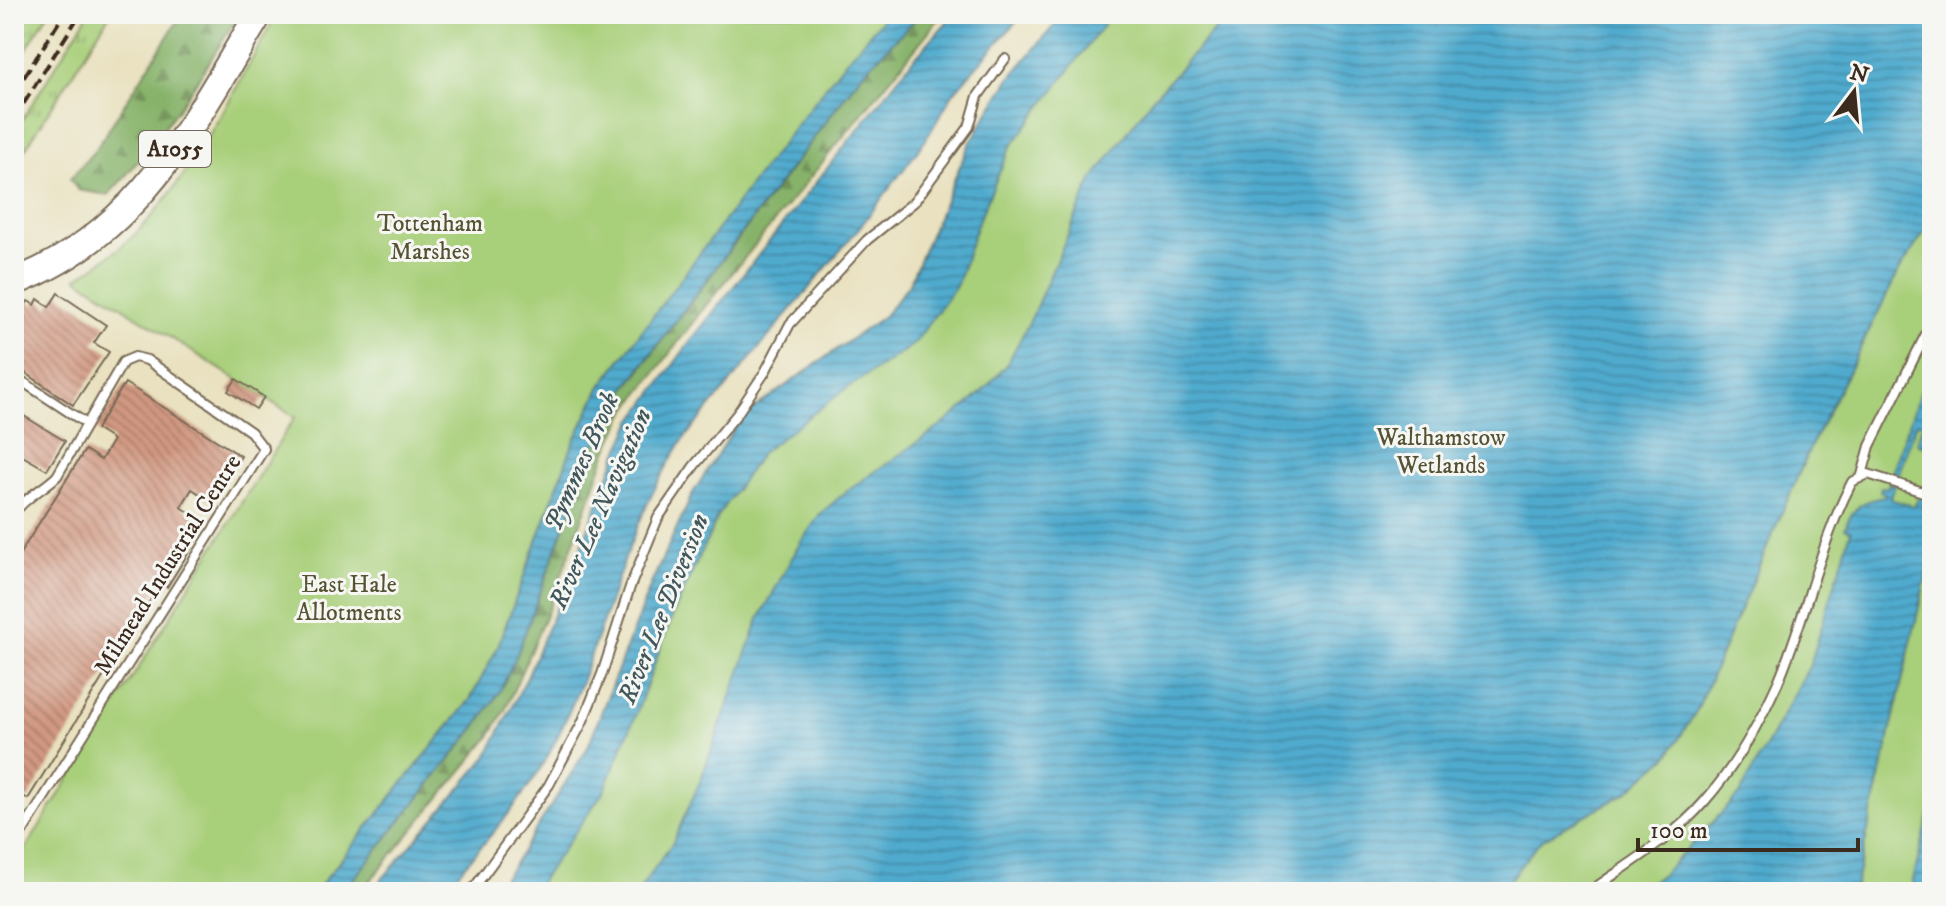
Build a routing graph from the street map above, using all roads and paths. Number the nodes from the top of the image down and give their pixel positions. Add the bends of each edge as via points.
1 (259, 14) edge
2 (1005, 59) dead end
3 (14, 282) edge
4 (1932, 322) edge
5 (14, 376) edge
6 (87, 424) junction
7 (1862, 475) junction
8 (1932, 495) edge
9 (14, 513) edge
10 (14, 845) edge
11 (471, 892) edge
12 (1589, 892) edge

1 - 3 main road, A1055 via 138,198 67,257
2 - 11 lane via 978,96 969,127 914,202 867,240 790,324 737,414 658,518 582,723 549,785
4 - 7 lane via 1870,446
5 - 6 lane
6 - 9 lane, Milmead Industrial Centre via 57,476
6 - 10 lane, Milmead Industrial Centre via 123,362 135,357 251,432 264,449
7 - 8 lane
7 - 12 lane via 1850,487 1778,682 1744,747 1704,802

